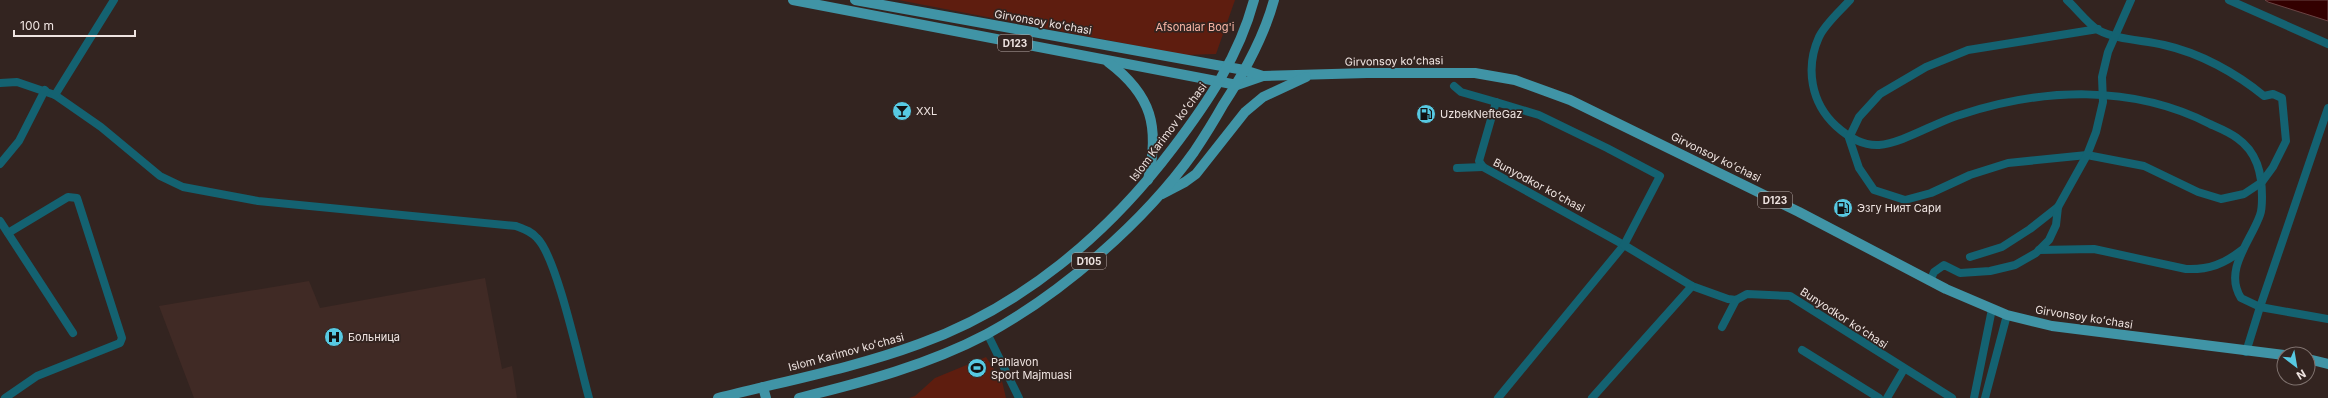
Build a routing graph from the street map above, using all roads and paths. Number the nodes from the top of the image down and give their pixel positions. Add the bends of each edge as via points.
1 (114, 0) edge
2 (793, 0) edge
3 (855, 0) edge
4 (883, 0) edge
5 (1254, 0) edge
6 (1274, 0) edge
7 (1850, 0) edge
8 (2067, 0) edge
9 (2131, 0) edge
10 (2229, 0) edge
11 (891, 7) junction
12 (2098, 29) junction
13 (2115, 36) junction
14 (2328, 44) edge
15 (1107, 61) junction
16 (1228, 68) junction
17 (1244, 70) junction
18 (1313, 74) junction
19 (1263, 76) junction
20 (1220, 82) junction
21 (0, 83) edge
22 (1237, 84) junction
23 (1454, 86) dead end
24 (45, 90) junction
25 (2103, 94) junction
26 (54, 95) junction
27 (1496, 102) junction
28 (2328, 108) edge
29 (1849, 138) junction
30 (2087, 155) junction
31 (0, 164) edge
32 (1457, 168) dead end
33 (1483, 168) junction
34 (1147, 182) junction
35 (2262, 182) junction
36 (1158, 196) junction
37 (2058, 207) junction
38 (0, 221) edge
39 (8, 233) junction
40 (1624, 245) junction
41 (2245, 247) junction
42 (2039, 250) junction
43 (1970, 257) dead end
44 (1930, 281) junction
45 (1692, 286) junction
46 (1736, 300) junction
47 (2260, 307) junction
48 (1992, 309) junction
49 (2006, 315) junction
50 (2328, 320) edge
51 (1722, 327) dead end
52 (72, 333) dead end
53 (987, 334) junction
54 (1802, 350) dead end
55 (2246, 352) junction
56 (2276, 354) edge
57 (2316, 361) edge
58 (2328, 364) edge
59 (1904, 369) junction
60 (763, 387) junction
61 (5, 398) edge
62 (589, 398) edge
63 (718, 398) edge
64 (766, 398) edge
65 (800, 398) edge
66 (1019, 398) edge
67 (1498, 398) edge
68 (1592, 398) edge
69 (1879, 398) edge
70 (1887, 398) edge
71 (1952, 398) edge
72 (1974, 398) edge
73 (1985, 398) edge

1 - 26 street
2 - 15 main road, Girvonsoy koʻchasi / D123
3 - 11 main road, Girvonsoy koʻchasi / D123
4 - 11 main road
5 - 16 main road, Islom Karimov koʻchasi / D105
6 - 17 main road, D105
7 - 29 street via 1819,37 1811,68 1814,93 1826,117
8 - 12 street
9 - 13 street
10 - 14 street
11 - 16 main road, Girvonsoy koʻchasi / D123
12 - 13 street
12 - 29 street via 1968,50 1926,67 1880,94 1859,117
13 - 25 street via 2102,77
13 - 35 street via 2166,45 2216,65 2244,80 2264,96 2273,94 2282,98 2286,141
15 - 20 main road, Girvonsoy koʻchasi / D123
15 - 34 main road via 1135,86 1150,114 1153,141
16 - 17 main road, D123
16 - 20 main road, Islom Karimov koʻchasi / D105
17 - 19 main road, Girvonsoy koʻchasi / D123
17 - 22 main road, D105
18 - 19 main road, Girvonsoy koʻchasi / D123
18 - 36 main road via 1263,97 1246,112 1196,174
18 - 44 main road, Girvonsoy koʻchasi / D123 via 1475,73 1533,85 1642,134
19 - 22 main road, Girvonsoy koʻchasi / D123
20 - 22 main road, Girvonsoy koʻchasi / D123
20 - 34 main road, Islom Karimov koʻchasi / D105
21 - 24 street via 17,82
22 - 36 main road, D105 via 1194,152
23 - 27 street via 1461,92
24 - 26 street
24 - 31 street via 19,141
25 - 29 street via 2030,97 1987,106 1879,145
25 - 30 street via 2096,132
25 - 35 street via 2166,105 2237,138 2249,150 2259,166
26 - 62 street via 129,149 160,176 183,187 220,195 526,229 538,238 546,251 563,300
27 - 33 street, Bunyodkor koʻchasi via 1481,150 1479,161
27 - 40 street via 1539,115 1660,176
28 - 47 street
29 - 30 street via 1859,168 1874,190 1905,200 1931,193 1970,175 2008,163
30 - 35 street via 2144,166 2198,192 2221,199 2244,194
30 - 37 street
32 - 33 street
33 - 40 street, Bunyodkor koʻchasi
34 - 60 main road, Islom Karimov koʻchasi / D105 via 1092,239 1047,275 991,310 950,331 883,357
35 - 41 street via 2260,215
36 - 53 main road, D105 via 1067,280
37 - 42 street via 2056,224 2049,240
37 - 43 street via 2030,229 2002,246
38 - 39 street
39 - 52 street
39 - 61 street via 68,197 77,198 122,338 120,343 37,376
40 - 45 street, Bunyodkor koʻchasi
40 - 67 street
41 - 42 street via 2213,268 2201,270 2094,249
41 - 47 street via 2238,261 2235,278 2238,294
42 - 44 street via 2015,265 1990,271 1960,273 1944,265 1934,272
44 - 48 main road, Girvonsoy koʻchasi / D123
45 - 46 street, Bunyodkor koʻchasi
45 - 68 street
46 - 51 street
46 - 59 street, Bunyodkor koʻchasi via 1747,294 1790,296
47 - 50 street
47 - 55 street
48 - 49 main road, Girvonsoy koʻchasi / D123
48 - 72 street
49 - 55 main road, Girvonsoy koʻchasi / D123 via 2052,326
49 - 73 street
53 - 65 main road, D105 via 902,370
53 - 66 street
54 - 69 street
55 - 56 main road, Girvonsoy koʻchasi / D123
57 - 58 main road
59 - 70 street
59 - 71 street, Bunyodkor koʻchasi
60 - 63 main road, Islom Karimov koʻchasi / D105
60 - 64 main road

